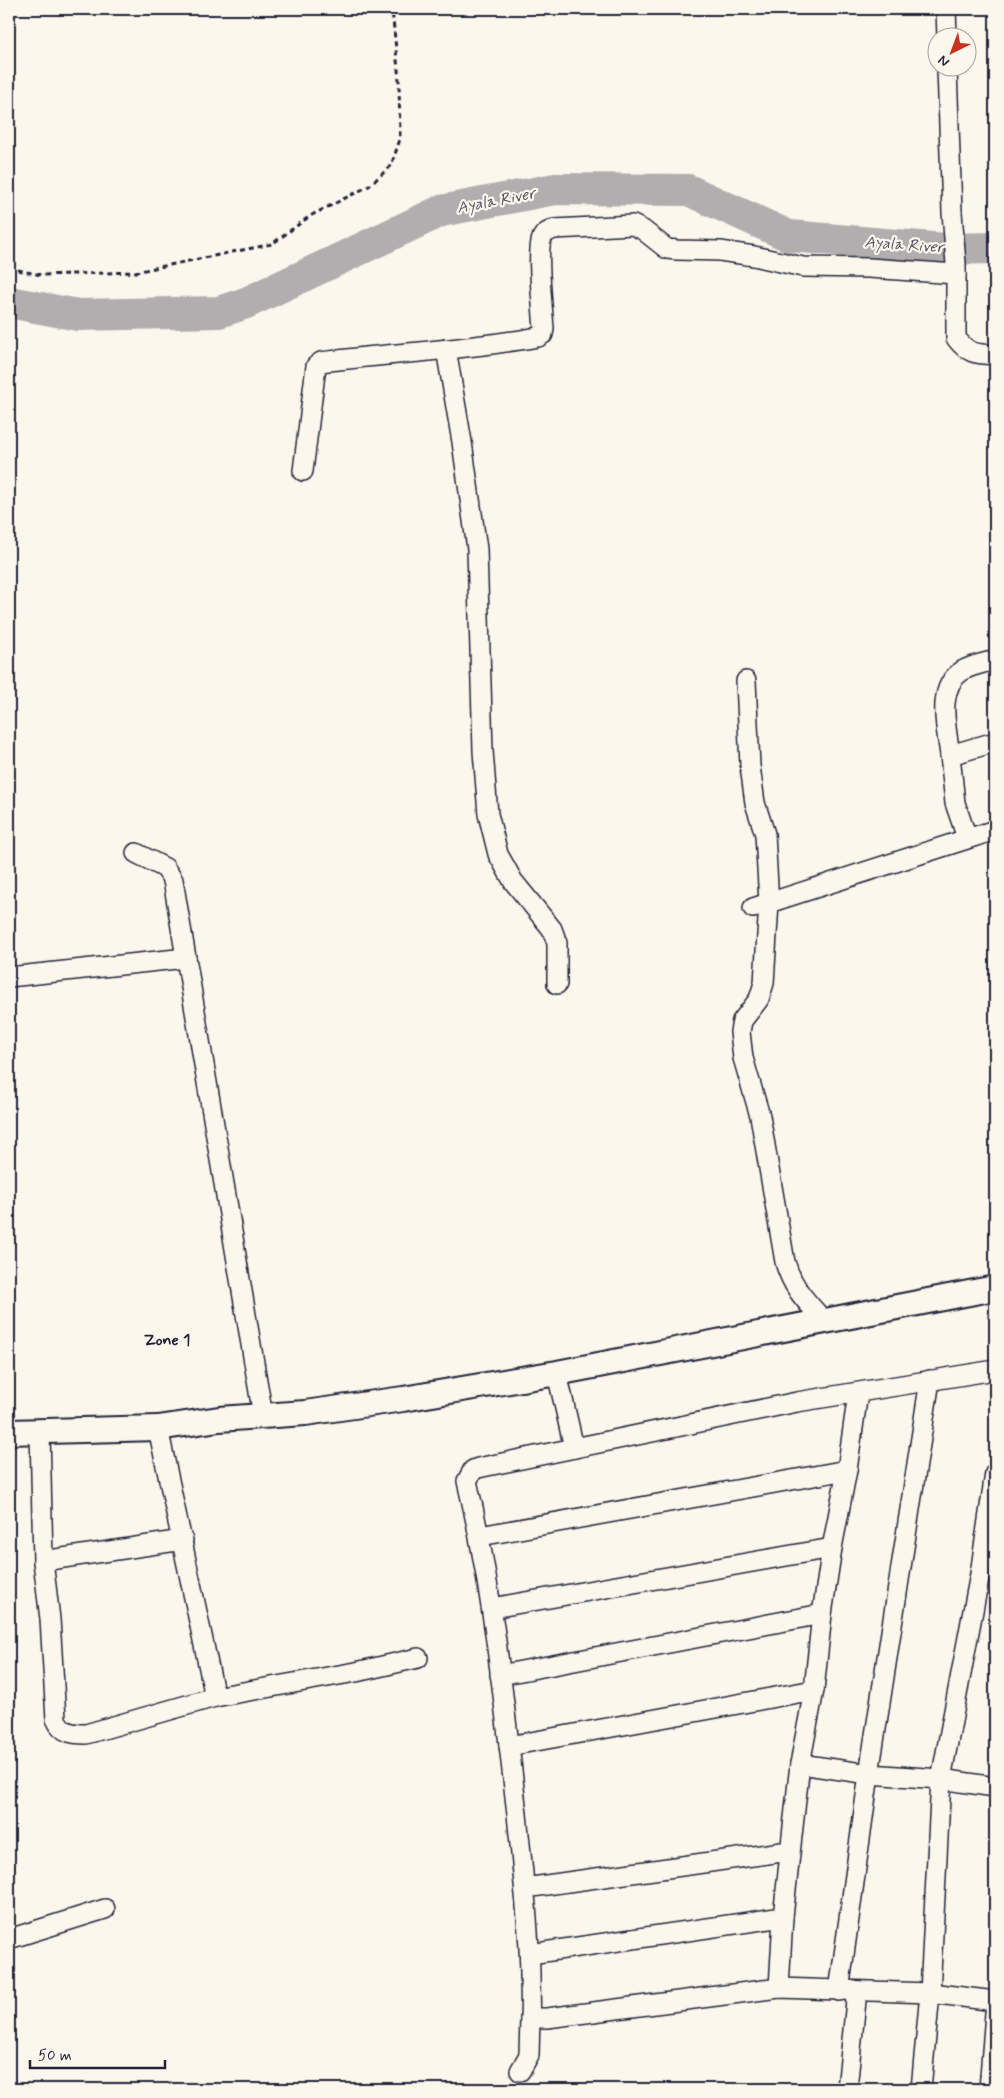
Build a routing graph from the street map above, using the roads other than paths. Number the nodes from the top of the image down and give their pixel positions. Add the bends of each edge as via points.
1 (946, 9) edge
2 (946, 28) edge
3 (948, 78) edge
4 (956, 269) junction
5 (446, 349) junction
6 (995, 355) edge
7 (303, 471) dead end
8 (995, 660) edge
9 (746, 681) dead end
10 (995, 742) edge
11 (950, 755) junction
12 (995, 830) edge
13 (967, 838) junction
14 (136, 853) dead end
15 (761, 906) junction
16 (186, 958) junction
17 (9, 976) edge
18 (558, 984) dead end
19 (995, 1288) edge
20 (824, 1321) junction
21 (995, 1370) edge
22 (557, 1373) junction
23 (930, 1380) junction
24 (858, 1393) junction
25 (263, 1416) junction
26 (158, 1428) junction
27 (9, 1432) edge
28 (40, 1432) junction
29 (574, 1448) junction
30 (847, 1470) junction
31 (995, 1473) edge
32 (480, 1536) junction
33 (183, 1540) junction
34 (832, 1548) junction
35 (43, 1561) junction
36 (492, 1608) junction
37 (822, 1614) junction
38 (418, 1658) dead end
39 (500, 1675) junction
40 (814, 1690) junction
41 (215, 1697) junction
42 (509, 1746) junction
43 (800, 1764) junction
44 (869, 1774) junction
45 (941, 1779) junction
46 (995, 1787) edge
47 (789, 1851) junction
48 (525, 1888) junction
49 (105, 1909) dead end
50 (783, 1917) junction
51 (9, 1939) edge
52 (530, 1954) junction
53 (779, 1988) junction
54 (848, 1991) junction
55 (930, 1993) junction
56 (995, 2001) edge
57 (995, 2013) edge
58 (530, 2018) junction
59 (520, 2071) dead end
60 (847, 2089) edge
61 (922, 2089) edge
62 (989, 2089) edge

1 - 2 street
3 - 4 street
4 - 5 street via 803,267 720,251 667,249 633,225 554,229 541,239 543,334 497,344
4 - 6 street via 956,338 974,354
5 - 7 street via 322,362 316,366
5 - 18 street via 477,549 488,814 498,854 513,881 552,929 557,943
8 - 11 street via 961,672 948,688 944,704
9 - 15 street via 750,766 755,803 765,834
10 - 11 street
11 - 13 street via 955,803
12 - 13 street
13 - 15 street
14 - 16 street via 165,868 173,880
15 - 20 street via 764,983 759,999 742,1021 743,1058 760,1116 790,1280
16 - 17 street
16 - 25 street
19 - 20 street
20 - 22 street
21 - 23 street
22 - 25 street via 403,1399
22 - 29 street
23 - 24 street
23 - 44 street
24 - 29 street via 798,1402
24 - 30 street
25 - 26 street
26 - 28 street
26 - 33 street
27 - 28 street
28 - 35 street
29 - 32 street via 473,1470 467,1481
30 - 32 street
30 - 34 street
31 - 45 street via 980,1574
32 - 36 street
33 - 35 street
33 - 41 street
34 - 36 street
34 - 37 street
35 - 41 street via 56,1719 66,1732 86,1734
36 - 39 street
37 - 39 street
37 - 40 street
38 - 41 street
39 - 42 street
40 - 42 street
40 - 43 street
42 - 48 street
43 - 44 street
43 - 47 street
44 - 45 street
44 - 54 street
45 - 46 street
45 - 55 street
47 - 48 street
47 - 50 street
48 - 52 street
49 - 51 street
50 - 52 street
50 - 53 street
52 - 58 street
53 - 54 street
53 - 58 street
54 - 55 street
54 - 60 street
55 - 56 street
55 - 61 street
57 - 62 street
58 - 59 street via 529,2055

